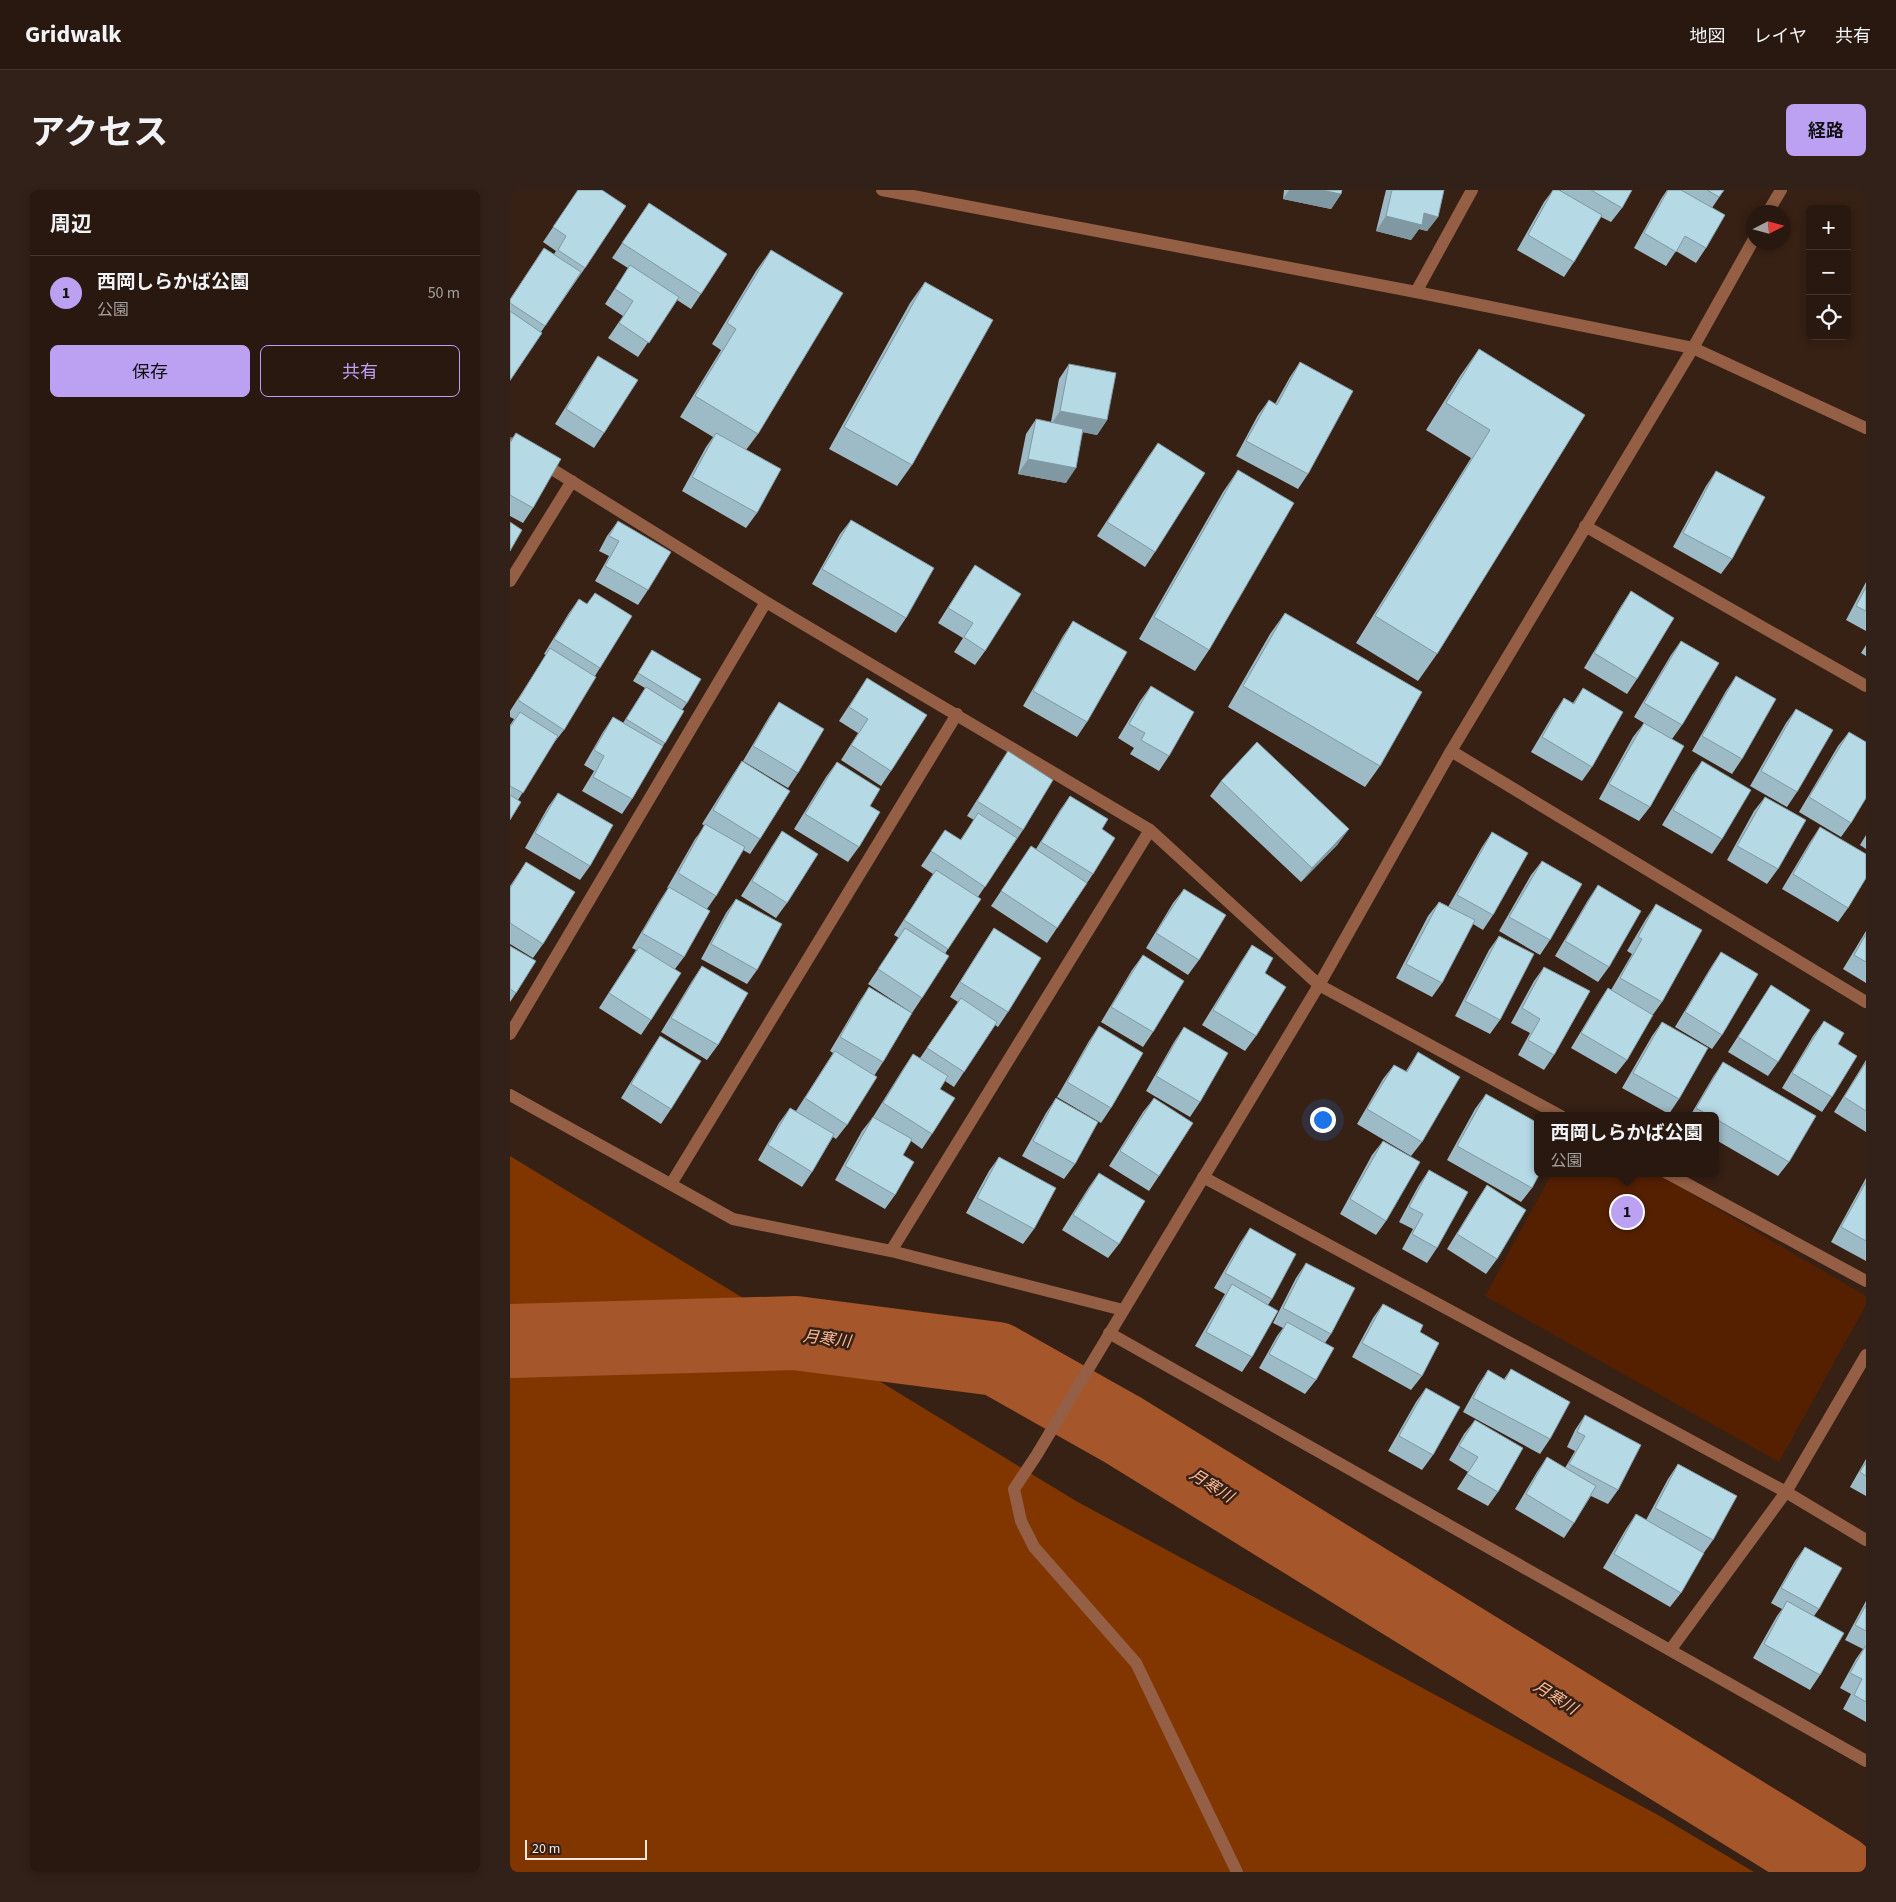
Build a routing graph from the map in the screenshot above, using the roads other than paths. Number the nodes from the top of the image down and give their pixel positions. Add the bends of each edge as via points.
1 (882, 190) edge
2 (1472, 190) edge
3 (1781, 190) edge
4 (1772, 205) edge
5 (1748, 250) edge
6 (1416, 292) junction
7 (1693, 348) junction
8 (1866, 428) edge
9 (510, 443) edge
10 (572, 481) junction
11 (1585, 526) junction
12 (510, 581) edge
13 (766, 602) junction
14 (1866, 686) edge
15 (957, 714) junction
16 (1451, 751) junction
17 (1150, 830) junction
18 (1319, 985) junction
19 (1866, 1002) edge
20 (510, 1034) edge
21 (510, 1096) edge
22 (1554, 1112) edge
23 (1203, 1177) junction
24 (1674, 1177) edge
25 (671, 1184) junction
26 (890, 1251) junction
27 (1866, 1281) edge
28 (1123, 1310) junction
29 (1109, 1333) junction
30 (1866, 1354) edge
31 (1786, 1492) junction
32 (1866, 1540) edge
33 (1671, 1649) junction
34 (1866, 1761) edge
35 (1237, 1872) edge

1 - 6 street
2 - 6 street
3 - 4 street
5 - 7 street
6 - 7 street
7 - 8 street
7 - 11 street
9 - 10 street
10 - 12 street
10 - 13 street
11 - 14 street
11 - 16 street
13 - 15 street
13 - 20 street
15 - 17 street
15 - 25 street
16 - 18 street
16 - 19 street
17 - 18 street
17 - 26 street
18 - 22 street
18 - 23 street
21 - 25 street
23 - 28 street
23 - 31 street
24 - 27 street
25 - 26 street via 733,1219
26 - 28 street
28 - 29 street
29 - 33 street
29 - 35 street via 1014,1489 1020,1520 1034,1547 1136,1663
30 - 31 street
31 - 32 street
31 - 33 street
33 - 34 street

